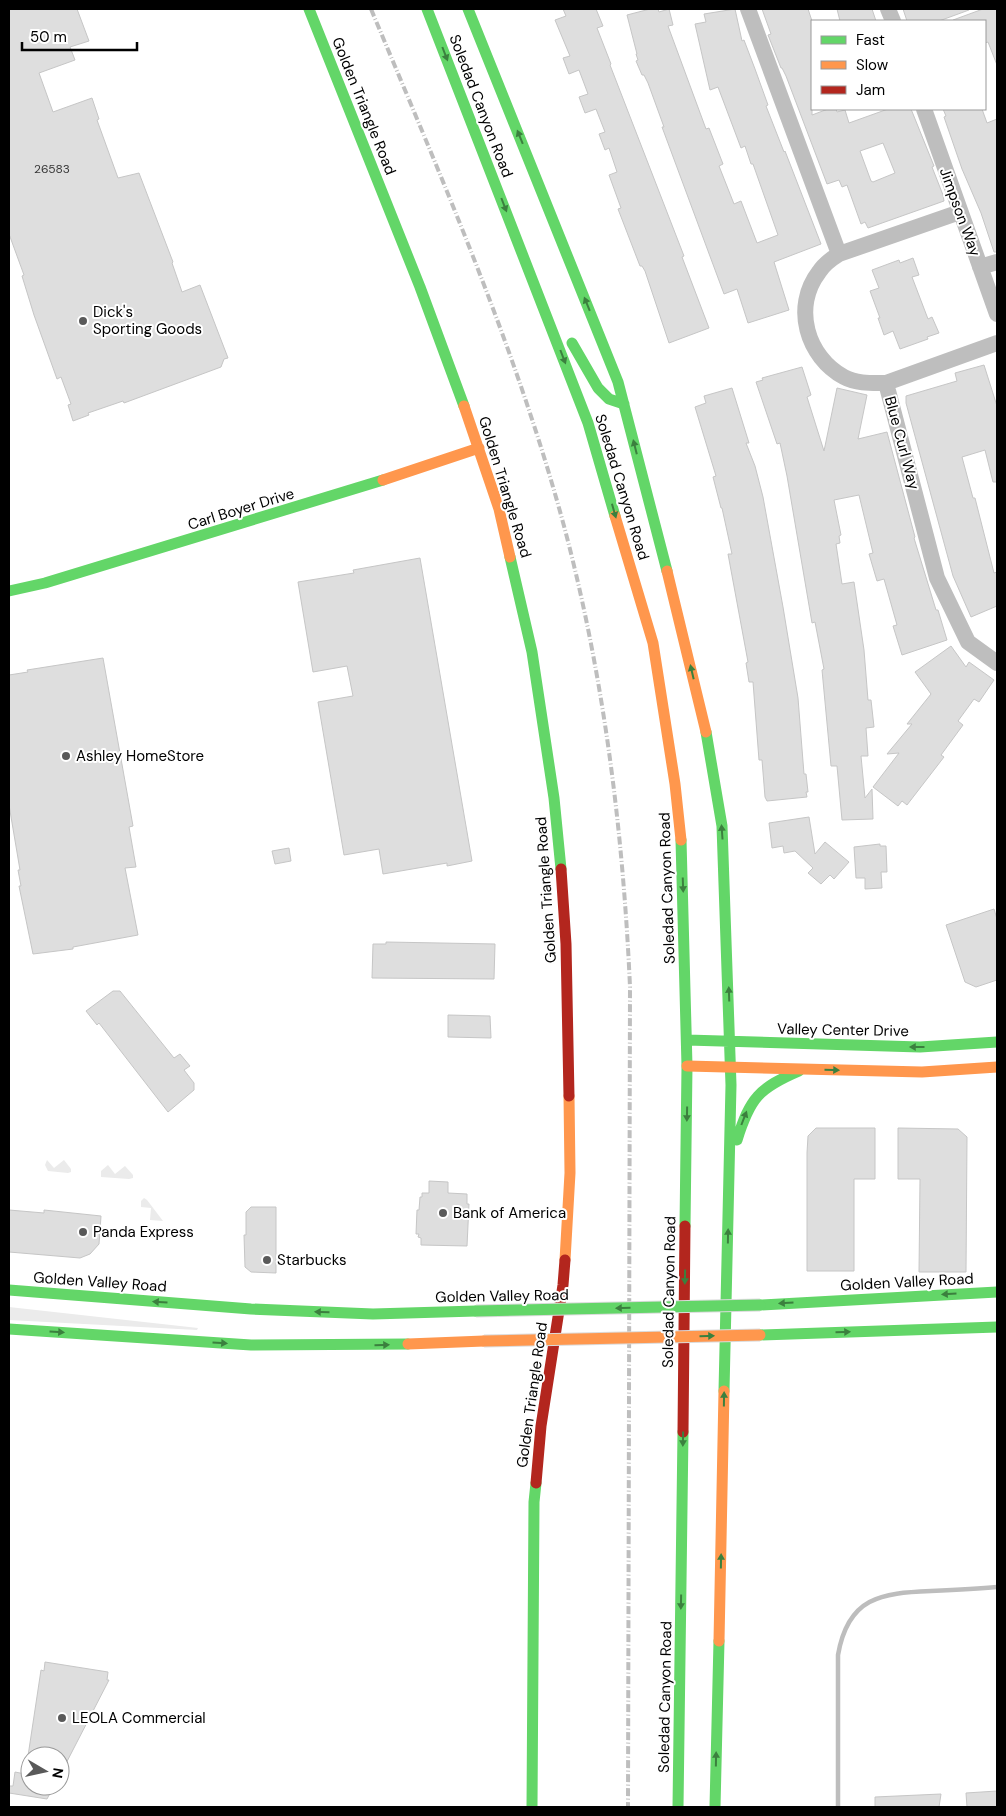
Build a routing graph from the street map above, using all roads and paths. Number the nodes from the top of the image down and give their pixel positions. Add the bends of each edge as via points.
1 (309, 9) edge
2 (427, 9) edge
3 (468, 9) edge
4 (748, 9) edge
5 (924, 110) edge
6 (960, 212) junction
7 (839, 254) junction
8 (997, 262) edge
9 (980, 267) junction
10 (543, 304) junction
11 (997, 314) edge
12 (997, 343) edge
13 (618, 382) junction
14 (886, 383) junction
15 (610, 403) junction
16 (624, 404) junction
17 (479, 448) junction
18 (647, 584) dead end
19 (9, 592) edge
20 (653, 643) junction
21 (997, 663) edge
22 (687, 1040) junction
23 (997, 1042) edge
24 (731, 1043) junction
25 (687, 1066) junction
26 (731, 1066) junction
27 (997, 1067) edge
28 (805, 1069) junction
29 (729, 1165) junction
30 (9, 1290) edge
31 (997, 1292) edge
32 (997, 1326) edge
33 (9, 1329) edge
34 (532, 1807) edge
35 (678, 1807) edge
36 (715, 1807) edge

1 - 17 main road, Golden Triangle Road via 420,287
2 -> 10 main road, Soledad Canyon Road
13 -> 3 main road, Soledad Canyon Road
4 - 7 street
5 - 6 street, Jimpson Way
6 - 7 street
6 - 9 street, Jimpson Way
7 - 14 street, Blue Curl Way via 818,272 810,288 805,308 808,335 822,360 845,378 868,384
8 - 9 street
9 - 11 street, Jimpson Way
10 - 15 main road
10 -> 20 main road, Soledad Canyon Road via 588,423
12 - 14 street
13 - 15 main road via 612,389
13 - 16 main road, Soledad Canyon Road
14 - 21 street, Blue Curl Way via 937,578 968,642
15 - 16 main road
24 -> 16 main road, Soledad Canyon Road via 722,826 705,723
17 - 19 main road, Carl Boyer Drive via 340,494
17 - 34 main road, Golden Triangle Road via 499,509 532,652 554,798 566,944 570,1173 562,1285 540,1435 535,1494
18 - 20 main road
20 -> 22 main road, Soledad Canyon Road via 681,830
22 - 24 main road, Valley Center Drive
22 - 25 main road, Soledad Canyon Road
23 -> 24 main road, Valley Center Drive via 920,1047
24 - 26 main road, Soledad Canyon Road
25 - 26 main road
25 -> 35 main road, Soledad Canyon Road
26 - 28 main road
26 - 29 main road, Soledad Canyon Road
28 -> 27 main road via 922,1072
29 -> 28 main road via 744,1115 755,1097 774,1082
36 -> 29 main road, Soledad Canyon Road
31 -> 30 main road, Golden Valley Road, bridge via 760,1305 373,1314 251,1309
33 -> 32 main road, bridge via 251,1344 377,1345

